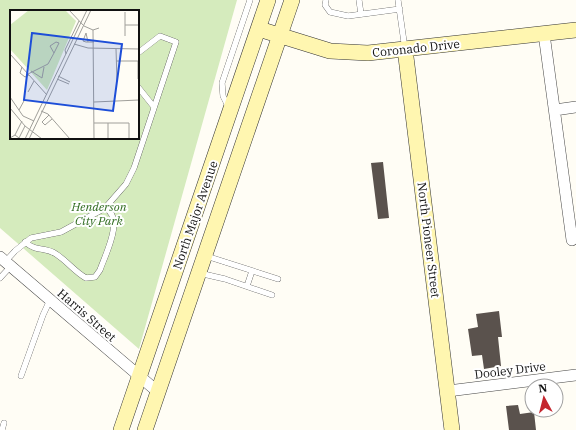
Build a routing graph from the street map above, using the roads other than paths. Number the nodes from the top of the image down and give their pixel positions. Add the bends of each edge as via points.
1 (250, 0) edge
2 (268, 0) edge
3 (292, 0) edge
4 (326, 0) edge
5 (358, 0) edge
6 (398, 0) edge
7 (400, 10) junction
8 (361, 14) junction
9 (259, 29) junction
10 (576, 30) edge
11 (544, 34) junction
12 (280, 36) junction
13 (405, 49) junction
14 (139, 52) edge
15 (139, 88) edge
16 (154, 107) junction
17 (576, 107) edge
18 (555, 110) junction
19 (231, 111) junction
20 (105, 208) junction
21 (572, 240) dead end
22 (25, 242) junction
23 (183, 249) junction
24 (205, 256) junction
25 (5, 262) edge
26 (178, 265) junction
27 (252, 270) junction
28 (199, 272) junction
29 (0, 278) edge
30 (278, 279) dead end
31 (246, 286) junction
32 (272, 295) dead end
33 (50, 300) junction
34 (576, 375) edge
35 (21, 376) dead end
36 (139, 377) junction
37 (448, 391) junction
38 (158, 392) junction
39 (4, 423) dead end
40 (2, 430) edge
41 (121, 430) edge
42 (145, 430) edge
43 (452, 430) edge

1 - 19 lane via 222,83 223,96
2 - 9 street, North Major Avenue
3 - 12 street, North Major Avenue
4 - 8 lane via 325,5 330,12 348,16
5 - 8 lane
6 - 7 lane
7 - 8 lane
7 - 13 lane
9 - 12 street, Coronado Drive
9 - 19 street, North Major Avenue
10 - 11 street, Coronado Drive
11 - 13 street, Coronado Drive
11 - 18 street
12 - 13 street, Coronado Drive via 330,50 368,54
12 - 24 street, North Major Avenue
13 - 37 street, North Pioneer Street
14 - 16 lane via 160,36 176,42
15 - 16 lane
16 - 20 lane via 134,168 126,184
17 - 18 street
18 - 21 street
19 - 23 street, North Major Avenue
20 - 22 lane via 61,232
20 - 22 lane via 113,216 115,226 100,270 95,277 86,278 56,254 33,249
22 - 25 lane
23 - 24 street
23 - 26 street, North Major Avenue
24 - 27 lane
24 - 28 street, North Major Avenue
25 - 29 lane
25 - 33 street, Harris Street
26 - 28 street
26 - 36 street, North Major Avenue
27 - 30 lane
27 - 31 lane
28 - 31 lane
28 - 38 street, North Major Avenue
31 - 32 lane
33 - 35 lane
33 - 36 street, Harris Street
34 - 37 street, Dooley Drive
36 - 38 street, Harris Street
36 - 41 street, North Major Avenue
37 - 43 street, North Pioneer Street
38 - 42 street, North Major Avenue
39 - 40 lane

